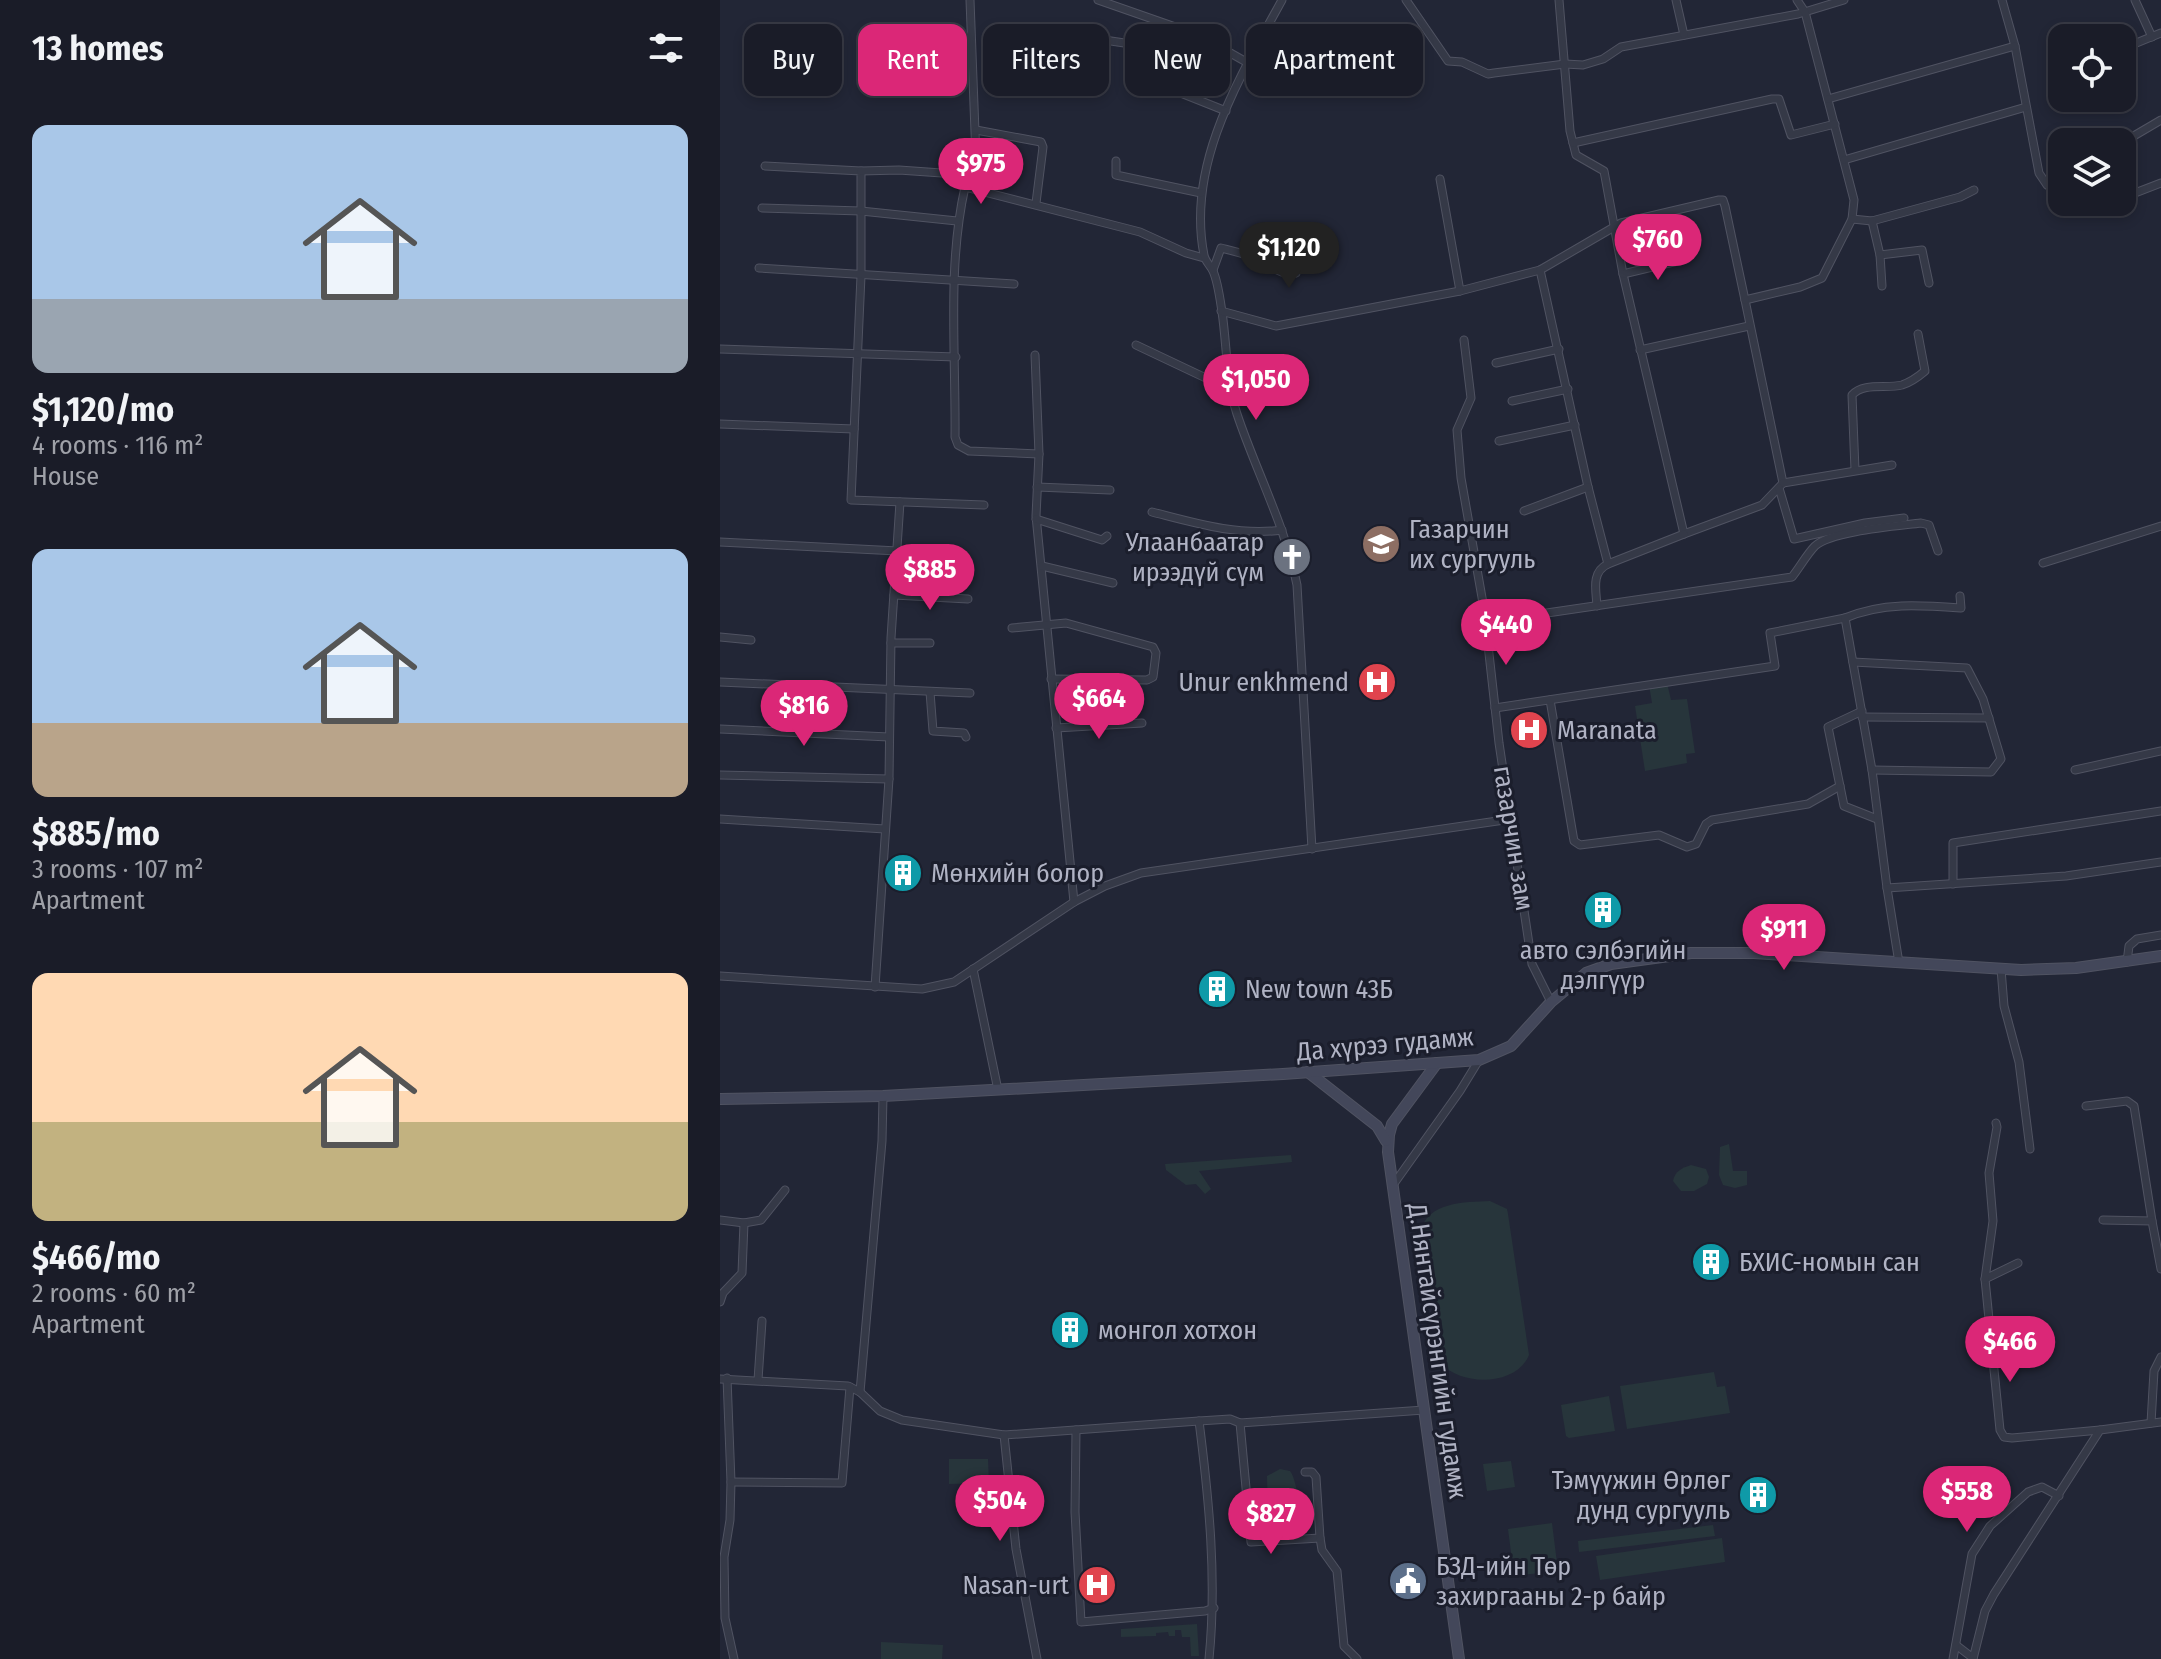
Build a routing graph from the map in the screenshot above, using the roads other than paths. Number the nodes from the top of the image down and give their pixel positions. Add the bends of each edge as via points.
1 (970, 0) edge
2 (1098, 0) edge
3 (1282, 0) edge
4 (1406, 0) edge
5 (1559, 0) edge
6 (1676, 0) edge
7 (1797, 0) edge
8 (1844, 0) edge
9 (2002, 0) edge
10 (2135, 0) edge
11 (1124, 4) edge
12 (1805, 12) junction
13 (1166, 24) edge
14 (1269, 24) edge
15 (2161, 33) edge
16 (1684, 35) junction
17 (2152, 37) junction
18 (2136, 43) edge
19 (2015, 46) junction
20 (1565, 64) junction
21 (1246, 67) edge
22 (1188, 96) edge
23 (1828, 99) junction
24 (2026, 107) junction
25 (1226, 111) junction
26 (2161, 120) edge
27 (1835, 124) junction
28 (976, 130) junction
29 (2136, 135) edge
30 (1573, 143) junction
31 (1844, 160) junction
32 (1116, 161) dead end
33 (765, 166) dead end
34 (861, 171) junction
35 (970, 175) junction
36 (1440, 179) dead end
37 (2161, 183) edge
38 (2048, 186) edge
39 (965, 187) junction
40 (1974, 190) dead end
41 (1201, 193) junction
42 (2136, 193) edge
43 (1036, 203) junction
44 (762, 208) dead end
45 (861, 211) junction
46 (1852, 219) junction
47 (957, 221) junction
48 (1872, 221) junction
49 (1613, 226) junction
50 (1296, 232) dead end
51 (1880, 255) junction
52 (1204, 258) junction
53 (1686, 259) dead end
54 (759, 268) dead end
55 (1213, 270) junction
56 (1540, 270) junction
57 (1623, 274) junction
58 (861, 276) junction
59 (955, 280) junction
60 (1929, 283) dead end
61 (1014, 284) dead end
62 (1882, 286) dead end
63 (1460, 291) junction
64 (1745, 300) junction
65 (1221, 311) junction
66 (1749, 326) junction
67 (1918, 334) dead end
68 (1464, 340) dead end
69 (1136, 345) dead end
70 (720, 349) edge
71 (1559, 349) junction
72 (1640, 350) junction
73 (857, 352) junction
74 (1035, 355) dead end
75 (956, 357) junction
76 (1496, 363) dead end
77 (1229, 389) junction
78 (1568, 389) junction
79 (1512, 401) dead end
80 (720, 424) edge
81 (1575, 425) junction
82 (854, 429) junction
83 (1499, 441) dead end
84 (1039, 454) junction
85 (1892, 465) dead end
86 (1855, 470) junction
87 (1781, 485) junction
88 (1037, 487) junction
89 (1588, 487) junction
90 (1110, 490) dead end
91 (900, 502) junction
92 (984, 505) dead end
93 (1524, 511) dead end
94 (1152, 512) dead end
95 (1904, 518) dead end
96 (1036, 519) junction
97 (2161, 526) edge
98 (1282, 530) junction
99 (1684, 534) junction
100 (1107, 536) dead end
101 (720, 542) edge
102 (898, 551) junction
103 (1938, 551) dead end
104 (2043, 563) dead end
105 (1608, 564) junction
106 (1042, 566) junction
107 (1113, 583) dead end
108 (894, 595) junction
109 (1960, 596) dead end
110 (968, 599) dead end
111 (1597, 606) junction
112 (1845, 618) junction
113 (1486, 622) junction
114 (1047, 623) junction
115 (1012, 628) dead end
116 (720, 637) edge
117 (751, 640) dead end
118 (891, 643) junction
119 (930, 643) dead end
120 (1853, 662) junction
121 (1051, 679) junction
122 (720, 682) edge
123 (890, 691) junction
124 (930, 692) junction
125 (970, 693) dead end
126 (1550, 700) junction
127 (1495, 708) junction
128 (1862, 714) junction
129 (1989, 718) junction
130 (1142, 723) dead end
131 (1056, 728) junction
132 (720, 729) edge
133 (889, 737) junction
134 (966, 737) dead end
135 (2161, 751) edge
136 (1872, 770) junction
137 (2075, 770) dead end
138 (720, 775) edge
139 (889, 779) junction
140 (1840, 786) junction
141 (2161, 811) edge
142 (720, 819) edge
143 (1511, 819) junction
144 (1877, 819) junction
145 (885, 829) junction
146 (1312, 849) junction
147 (2161, 862) edge
148 (1953, 884) junction
149 (1887, 888) junction
150 (1074, 902) junction
151 (2161, 935) edge
152 (2161, 956) edge
153 (2127, 962) junction
154 (1899, 963) junction
155 (973, 969) junction
156 (2001, 969) junction
157 (720, 976) edge
158 (875, 987) junction
159 (1551, 1002) junction
160 (1479, 1060) junction
161 (1437, 1063) junction
162 (1308, 1072) junction
163 (998, 1090) junction
164 (883, 1096) junction
165 (720, 1099) edge
166 (2086, 1106) dead end
167 (1996, 1123) dead end
168 (2030, 1149) dead end
169 (1388, 1152) junction
170 (1393, 1185) junction
171 (785, 1190) dead end
172 (720, 1220) edge
173 (2103, 1220) dead end
174 (2152, 1221) junction
175 (744, 1223) junction
176 (2018, 1263) dead end
177 (2161, 1269) edge
178 (1985, 1279) junction
179 (720, 1302) edge
180 (762, 1321) dead end
181 (2161, 1357) edge
182 (724, 1378) edge
183 (758, 1380) junction
184 (850, 1387) junction
185 (860, 1392) junction
186 (1424, 1410) junction
187 (1199, 1421) junction
188 (2161, 1422) edge
189 (1240, 1423) junction
190 (2151, 1423) junction
191 (1076, 1430) junction
192 (2100, 1430) junction
193 (1004, 1435) junction
194 (1305, 1472) dead end
195 (731, 1482) junction
196 (2059, 1496) junction
197 (1320, 1538) junction
198 (1214, 1608) junction
199 (1956, 1645) junction
200 (1973, 1658) edge
201 (734, 1659) edge
202 (1037, 1659) edge
203 (1209, 1659) edge
204 (1357, 1659) edge
205 (1459, 1659) edge
206 (1953, 1659) edge

1 - 28 street
2 - 11 street
3 - 14 street
4 - 20 street via 1448,61 1488,74
5 - 20 street
6 - 16 street
7 - 12 street
8 - 12 street
9 - 19 street
10 - 17 street
11 - 13 street
12 - 16 street
12 - 23 street
15 - 17 street
16 - 20 street via 1621,47 1583,65
17 - 18 street
19 - 23 street
19 - 24 street
20 - 30 street
21 - 25 street
22 - 25 street
23 - 27 street
24 - 31 street
24 - 38 street via 2039,173
25 - 41 street via 1212,143
26 - 29 street
27 - 30 street via 1791,135 1782,104 1772,99
27 - 31 street
28 - 35 street
28 - 43 street via 1041,142
30 - 49 street via 1576,155 1604,171
31 - 46 street via 1854,200
32 - 41 street via 1116,175
33 - 34 street
34 - 35 street
34 - 45 street
35 - 39 street
36 - 63 street
37 - 42 street
39 - 43 street
39 - 47 street
40 - 48 street
41 - 52 street
43 - 52 street via 1140,232
44 - 45 street
45 - 47 street
45 - 58 street
46 - 48 street
46 - 64 street via 1822,278
47 - 59 street
48 - 51 street
49 - 56 street
49 - 57 street
49 - 64 street via 1723,200
50 - 55 street via 1296,273 1276,271 1258,259 1221,248
51 - 60 street via 1922,250
51 - 62 street
52 - 55 street
53 - 57 street
54 - 58 street
55 - 65 street
56 - 63 street
56 - 71 street
57 - 72 street
58 - 59 street
58 - 73 street
59 - 61 street
59 - 75 street
63 - 65 street via 1276,326
64 - 66 street
65 - 77 street
66 - 72 street
66 - 87 street
67 - 86 street via 1925,371 1906,384 1865,388 1852,395
68 - 113 street, газарчин зам via 1471,398 1457,430
69 - 77 street
70 - 73 street
71 - 76 street
71 - 78 street
72 - 99 street
73 - 75 street
73 - 82 street
74 - 84 street
75 - 84 street via 958,445 969,451
77 - 98 street
78 - 79 street
78 - 81 street
80 - 82 street
81 - 83 street
81 - 89 street
82 - 91 street via 851,500
84 - 88 street
85 - 86 street
86 - 87 street
87 - 95 street via 1794,539
87 - 99 street via 1762,505
88 - 90 street
88 - 96 street
89 - 93 street
89 - 105 street
91 - 92 street
91 - 102 street
94 - 98 street via 1220,529
96 - 100 street via 1090,538
96 - 106 street
97 - 104 street
98 - 146 street via 1297,585
99 - 105 street
101 - 102 street
102 - 108 street
103 - 111 street via 1929,525 1864,531 1823,541 1792,577
105 - 111 street via 1597,574
106 - 107 street
106 - 114 street
108 - 110 street
108 - 118 street
109 - 112 street via 1961,608 1865,609
111 - 113 street
112 - 120 street
112 - 126 street via 1770,633 1775,666
113 - 127 street, газарчин зам
114 - 115 street
114 - 121 street
114 - 121 street via 1066,623 1139,643 1156,653 1153,677 1147,680
116 - 117 street
118 - 119 street
118 - 123 street
120 - 128 street
120 - 129 street via 1967,668
121 - 131 street
122 - 123 street
123 - 124 street
123 - 133 street
124 - 125 street
124 - 134 street via 933,731
126 - 127 street
126 - 140 street via 1574,841 1580,845 1659,835 1687,847 1696,844 1712,820 1808,804
127 - 143 street, газарчин зам
128 - 129 street
128 - 136 street
128 - 140 street via 1828,727
129 - 136 street via 2001,759 1991,772
130 - 131 street
131 - 150 street
132 - 133 street
133 - 139 street
135 - 137 street
136 - 144 street
138 - 139 street
139 - 145 street
140 - 144 street via 1844,806
141 - 148 street via 1953,843
142 - 145 street
143 - 146 street
143 - 159 street, газарчин зам via 1532,964
144 - 149 street
145 - 158 street
146 - 150 street via 1150,870
147 - 148 street
148 - 149 street
149 - 154 street
150 - 155 street
151 - 153 street via 2137,939 2129,946
152 - 153 main road, Да хүрээ гудамж
153 - 156 main road, Да хүрээ гудамж
154 - 156 main road, Да хүрээ гудамж
154 - 159 main road, Да хүрээ гудамж via 1734,952 1648,958 1592,970
155 - 158 street via 938,987
155 - 163 street
156 - 168 street
157 - 158 street
159 - 160 main road, Да хүрээ гудамж via 1511,1046
160 - 161 main road, Да хүрээ гудамж
160 - 170 street
161 - 162 main road, Да хүрээ гудамж
161 - 169 main road, Д.Нянтайсүрэнгийн гудамж via 1392,1124
162 - 163 main road, Да хүрээ гудамж
162 - 169 main road via 1377,1126
163 - 164 main road, Да хүрээ гудамж
164 - 165 main road, Да хүрээ гудамж
164 - 185 street
166 - 174 street via 2127,1101 2134,1106
167 - 178 street
169 - 170 main road, Д.Нянтайсүрэнгийн гудамж
170 - 186 main road, Д.Нянтайсүрэнгийн гудамж
171 - 175 street via 761,1220
172 - 175 street
173 - 174 street
174 - 177 street
175 - 179 street via 742,1273
176 - 178 street
178 - 192 street via 2004,1437
180 - 183 street
181 - 190 street via 2154,1371
182 - 183 street
182 - 195 street
183 - 184 street
184 - 185 street
184 - 195 street via 842,1483
185 - 193 street via 880,1411 902,1420
186 - 189 street
186 - 205 main road, Д.Нянтайсүрэнгийн гудамж
187 - 189 street
187 - 191 street
187 - 198 street
188 - 190 street
189 - 197 street via 1251,1542
190 - 192 street
191 - 193 street
191 - 198 street via 1081,1622
192 - 196 street
193 - 202 street via 1016,1549
194 - 197 street via 1316,1477
195 - 201 street via 725,1618
196 - 199 street via 2036,1487 1990,1526 1972,1554
196 - 200 street via 1990,1600
197 - 204 street via 1337,1571 1344,1646
198 - 203 street
199 - 200 street
199 - 206 street

